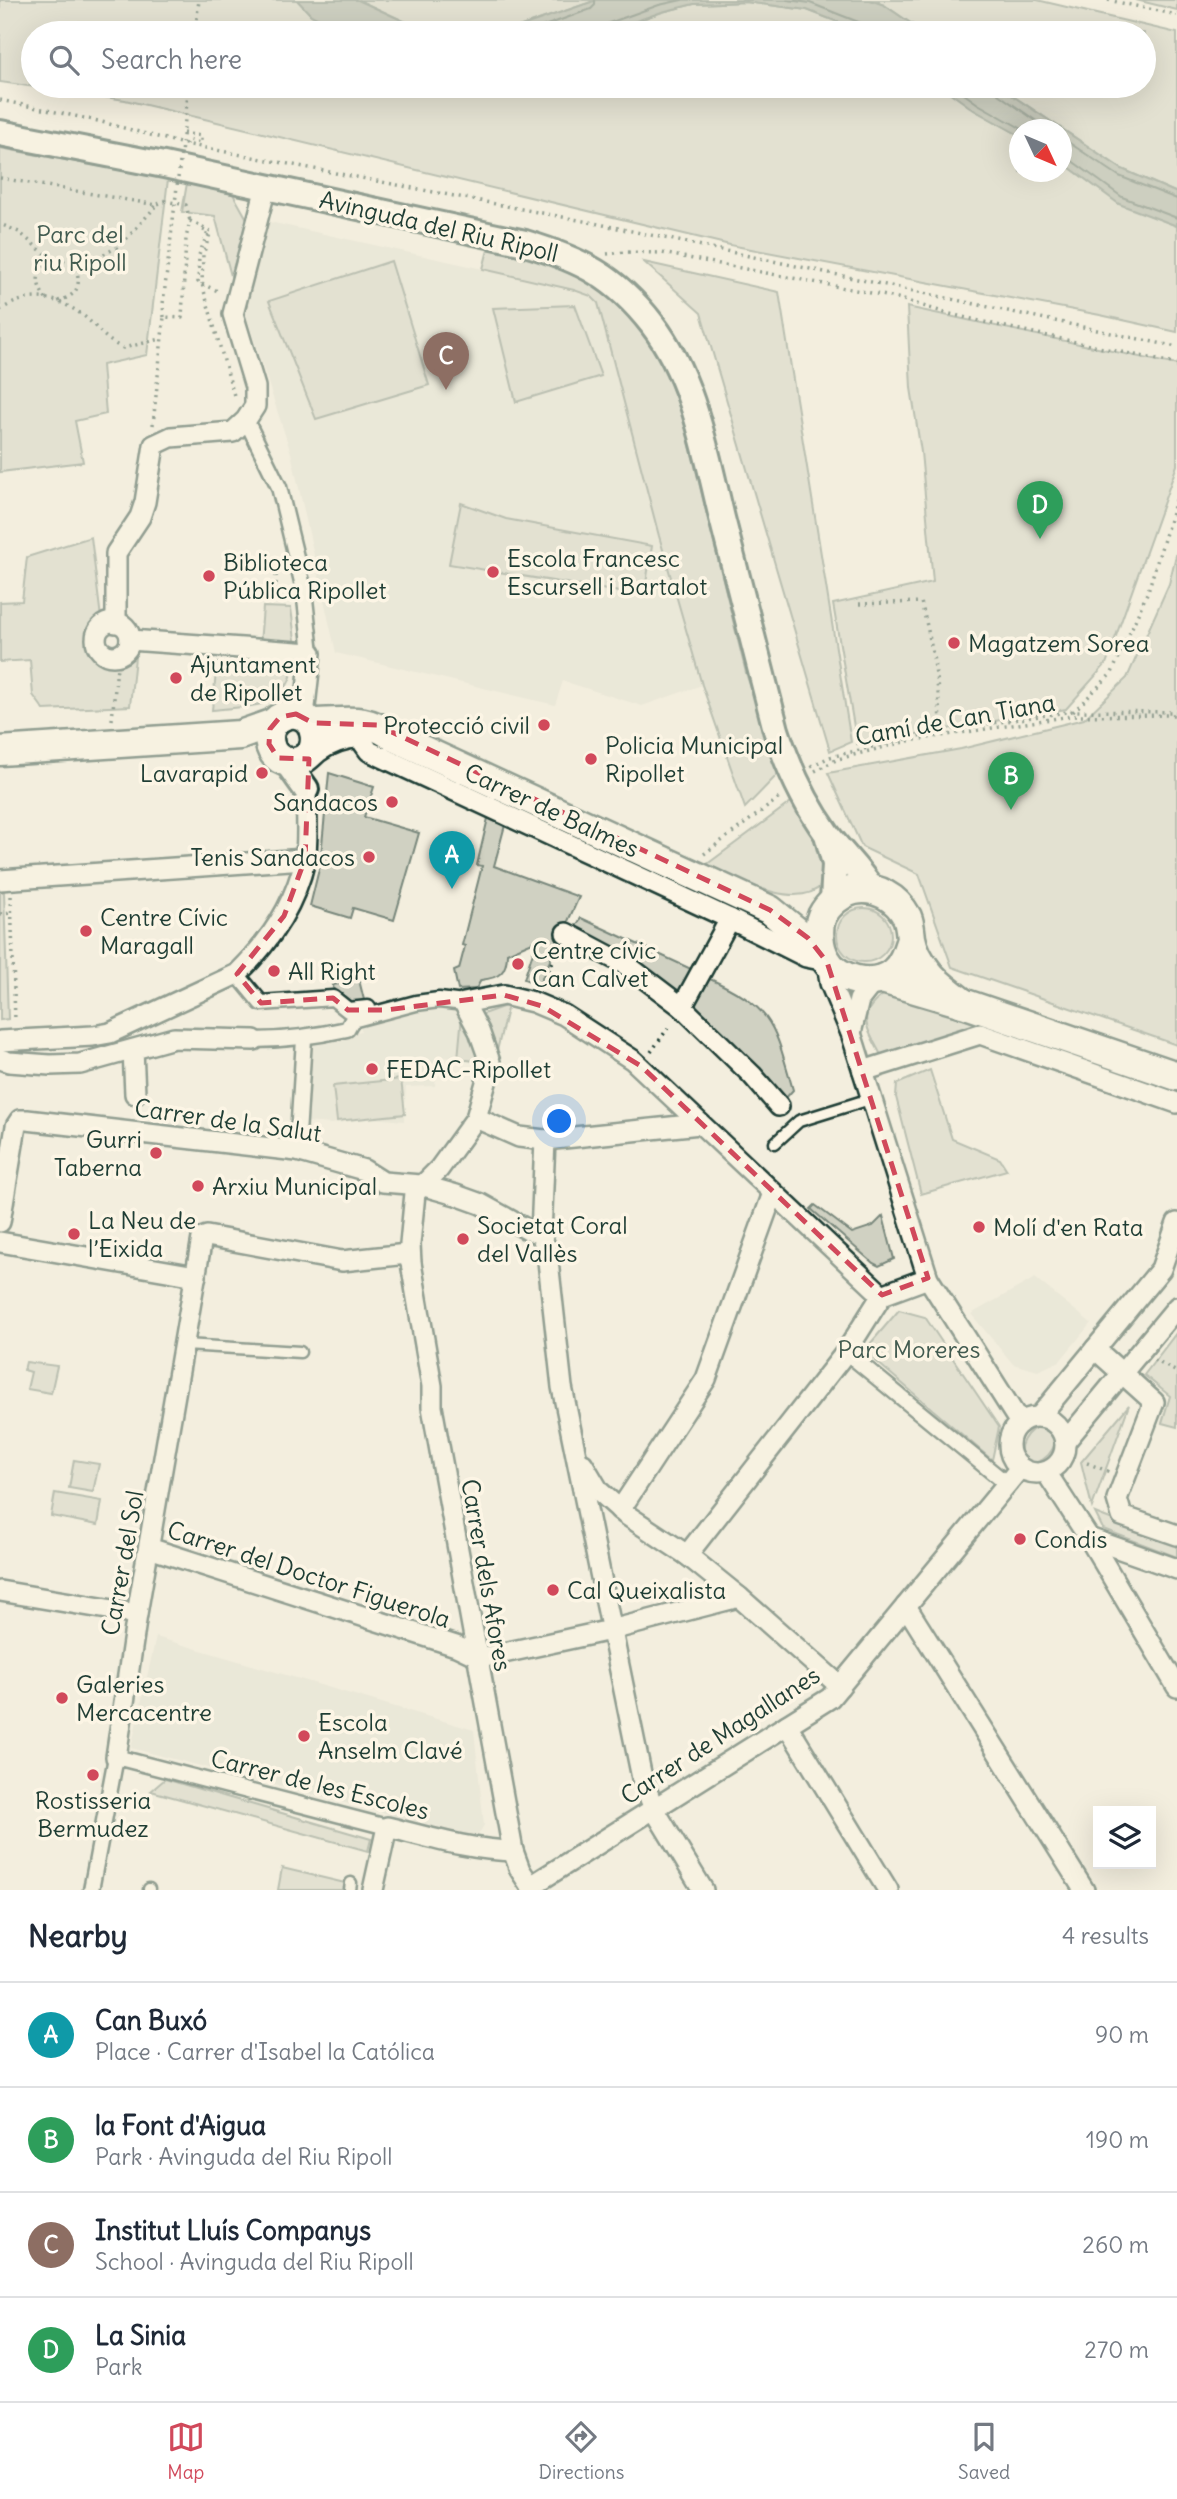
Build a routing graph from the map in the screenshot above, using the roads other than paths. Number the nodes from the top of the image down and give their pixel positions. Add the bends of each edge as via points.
1 (0, 133) edge
2 (267, 187) junction
3 (246, 420) junction
4 (116, 623) junction
5 (130, 639) junction
6 (310, 653) junction
7 (362, 733) junction
8 (240, 735) junction
9 (394, 737) junction
10 (304, 740) junction
11 (0, 751) edge
12 (306, 789) joint
13 (827, 834) junction
14 (305, 859) junction
15 (5, 879) edge
16 (872, 890) junction
17 (831, 903) junction
18 (770, 910) junction
19 (730, 919) junction
20 (563, 939) road end
21 (911, 939) junction
22 (825, 958) junction
23 (237, 974) junction
24 (878, 980) junction
25 (464, 1003) junction
26 (963, 1003) junction
27 (682, 1007) junction
28 (386, 1010) junction
29 (850, 1033) junction
30 (304, 1038) junction
31 (254, 1040) joint
32 (0, 1041) edge
33 (133, 1050) junction
34 (0, 1059) edge
35 (863, 1071) junction
36 (1177, 1076) edge
37 (135, 1094) dead end
38 (870, 1099) junction
39 (1177, 1103) edge
40 (779, 1106) dead end
41 (476, 1118) junction
42 (700, 1124) junction
43 (545, 1140) junction
44 (775, 1143) dead end
45 (298, 1151) junction
46 (421, 1185) junction
47 (773, 1193) junction
48 (0, 1222) edge
49 (1177, 1223) edge
50 (541, 1234) junction
51 (0, 1242) edge
52 (411, 1263) junction
53 (196, 1276) junction
54 (928, 1278) junction
55 (882, 1295) junction
56 (1177, 1307) edge
57 (185, 1345) junction
58 (1095, 1349) junction
59 (300, 1352) dead end
60 (846, 1352) junction
61 (1123, 1372) junction
62 (1029, 1420) junction
63 (1065, 1442) junction
64 (575, 1451) junction
65 (1020, 1468) junction
66 (1046, 1472) junction
67 (1007, 1484) junction
68 (620, 1510) junction
69 (1177, 1535) edge
70 (1089, 1538) junction
71 (149, 1548) junction
72 (687, 1555) junction
73 (1177, 1569) edge
74 (0, 1591) edge
75 (739, 1597) junction
76 (906, 1606) junction
77 (138, 1614) junction
78 (611, 1630) junction
79 (477, 1656) junction
80 (840, 1686) junction
81 (1177, 1687) edge
82 (787, 1725) junction
83 (116, 1757) junction
84 (654, 1809) junction
85 (387, 1827) junction
86 (513, 1851) junction
87 (532, 1888) edge
88 (92, 1890) edge
89 (373, 1890) edge
90 (703, 1890) edge
91 (888, 1890) edge
92 (1084, 1890) edge

1 - 2 street, Avinguda del Riu Ripoll
2 - 3 street via 233,314 255,387 256,406
2 - 13 street, Avinguda del Riu Ripoll via 563,254 588,265 633,302 671,351 690,401 776,730 806,775
3 - 4 street via 233,432 171,437 154,445 142,510 116,553
3 - 6 street via 279,487 304,590
4 - 5 street
4 - 5 street via 100,628 96,638 99,649 107,656 118,656
5 - 6 street
6 - 10 street
7 - 9 main road
7 - 10 main road
7 - 19 street via 369,751
8 - 10 main road, Carrer de Balmes
8 - 10 main road via 288,714
8 - 11 main road
9 - 10 main road, Carrer de Balmes via 365,722
9 - 18 main road, Carrer de Balmes
10 - 12 street
12 - 14 street
13 - 16 street, Avinguda del Riu Ripoll
13 - 17 street, Avinguda del Riu Ripoll via 835,864
14 - 15 street
14 - 23 street via 284,916
16 - 17 main road via 853,890
16 - 21 main road via 897,903 907,917
17 - 18 main road via 804,910
17 - 22 main road via 820,929
18 - 22 main road
19 - 22 street via 806,957
19 - 27 street
20 - 27 street via 628,966
21 - 24 main road via 903,961
21 - 26 main road via 927,972
22 - 24 main road via 842,975
22 - 29 street
23 - 28 street via 261,1003 333,998 348,1010 384,1006
23 - 32 street via 110,1033
24 - 26 main road
24 - 29 street via 859,1000
25 - 28 street via 439,1000
25 - 41 street via 479,1031 489,1071
25 - 42 street via 504,995 564,1015 641,1066
26 - 36 main road
27 - 40 street
28 - 30 street via 352,1020 347,1029
29 - 35 street
30 - 31 street
30 - 45 street
31 - 33 street via 174,1038
33 - 34 street via 80,1064
33 - 37 street
35 - 38 street
35 - 39 street via 980,1034
38 - 44 lane via 799,1121
38 - 54 street
41 - 43 street via 519,1136
41 - 46 street via 439,1169
42 - 43 street
42 - 47 street
43 - 50 street
45 - 46 street, Carrer de la Salut via 364,1170 383,1182
45 - 48 street, Carrer de la Salut via 20,1120
46 - 50 street, Carrer de la Salut via 481,1204
46 - 52 street, Carrer dels Afores via 415,1193
47 - 55 street
47 - 68 street via 706,1379
49 - 58 street via 1161,1269
50 - 64 street
51 - 53 street
52 - 53 street, Carrer del Sol via 407,1254 342,1261 207,1236 202,1238
52 - 79 street, Carrer dels Afores
53 - 57 street, Carrer del Sol
54 - 55 street
54 - 62 street
55 - 60 street
56 - 61 street
57 - 59 lane
57 - 71 street, Carrer del Sol
58 - 61 street
58 - 62 street
60 - 67 street
60 - 72 street
61 - 63 street
61 - 69 street via 1154,1402 1117,1499 1122,1517
62 - 63 street via 1047,1418 1057,1425
62 - 65 street via 1014,1429 1009,1445
63 - 66 street via 1059,1462
64 - 68 street via 599,1491
64 - 78 street
65 - 66 street
65 - 67 street, Carrer de Magallanes
66 - 70 street
67 - 76 street, Carrer de Magallanes
68 - 72 street
70 - 73 street
70 - 81 street
71 - 77 street, Carrer del Sol
71 - 79 street, Carrer del Doctor Figuerola
72 - 75 street
74 - 77 street
75 - 78 street
75 - 80 street
76 - 80 street, Carrer de Magallanes
76 - 92 street
77 - 83 street, Carrer del Sol
78 - 79 street
78 - 84 street via 642,1778
79 - 86 street, Carrer dels Afores
80 - 82 street, Carrer de Magallanes via 830,1698
82 - 84 street, Carrer de Magallanes
82 - 91 street
83 - 85 street, Carrer de les Escoles
83 - 88 street, Carrer del Sol
84 - 87 street, Carrer de Magallanes
84 - 90 street
85 - 86 street, Carrer de les Escoles via 470,1847
85 - 89 street
86 - 87 street, Carrer dels Afores

